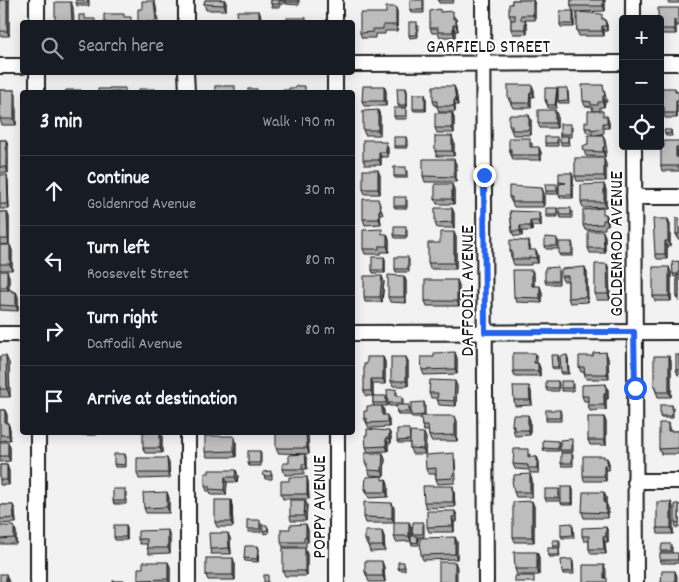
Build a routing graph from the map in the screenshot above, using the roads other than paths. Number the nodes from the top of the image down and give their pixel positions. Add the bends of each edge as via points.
1 (37, 0) edge
2 (186, 0) edge
3 (335, 0) edge
4 (483, 0) edge
5 (633, 0) edge
6 (633, 15) edge
7 (37, 20) edge
8 (186, 20) edge
9 (335, 20) edge
10 (619, 63) edge
11 (664, 63) edge
12 (679, 63) edge
13 (355, 64) edge
14 (484, 64) junction
15 (0, 66) edge
16 (20, 66) edge
17 (37, 75) edge
18 (186, 75) edge
19 (335, 75) edge
20 (37, 90) edge
21 (186, 90) edge
22 (335, 90) edge
23 (634, 150) edge
24 (634, 197) junction
25 (679, 197) edge
26 (485, 332) junction
27 (634, 332) junction
28 (679, 332) edge
29 (355, 333) edge
30 (0, 334) edge
31 (20, 334) edge
32 (38, 435) edge
33 (188, 435) edge
34 (337, 435) edge
35 (635, 481) junction
36 (679, 481) edge
37 (38, 582) edge
38 (188, 582) edge
39 (337, 582) edge
40 (486, 582) edge
41 (636, 582) edge

1 - 7 street
2 - 8 street
3 - 9 street
4 - 14 street, DAFFODIL AVENUE
5 - 6 street
10 - 14 street, GARFIELD STREET
11 - 12 street
13 - 14 street, GARFIELD STREET
14 - 26 street, DAFFODIL AVENUE
15 - 16 street
17 - 20 street
18 - 21 street
19 - 22 street
23 - 24 street, GOLDENROD AVENUE
24 - 25 street
24 - 27 street, GOLDENROD AVENUE
26 - 27 street
26 - 29 street
26 - 40 street, DAFFODIL AVENUE
27 - 28 street
27 - 35 street, GOLDENROD AVENUE
30 - 31 street
32 - 37 street
33 - 38 street
34 - 39 street, POPPY AVENUE
35 - 36 street
35 - 41 street, GOLDENROD AVENUE

